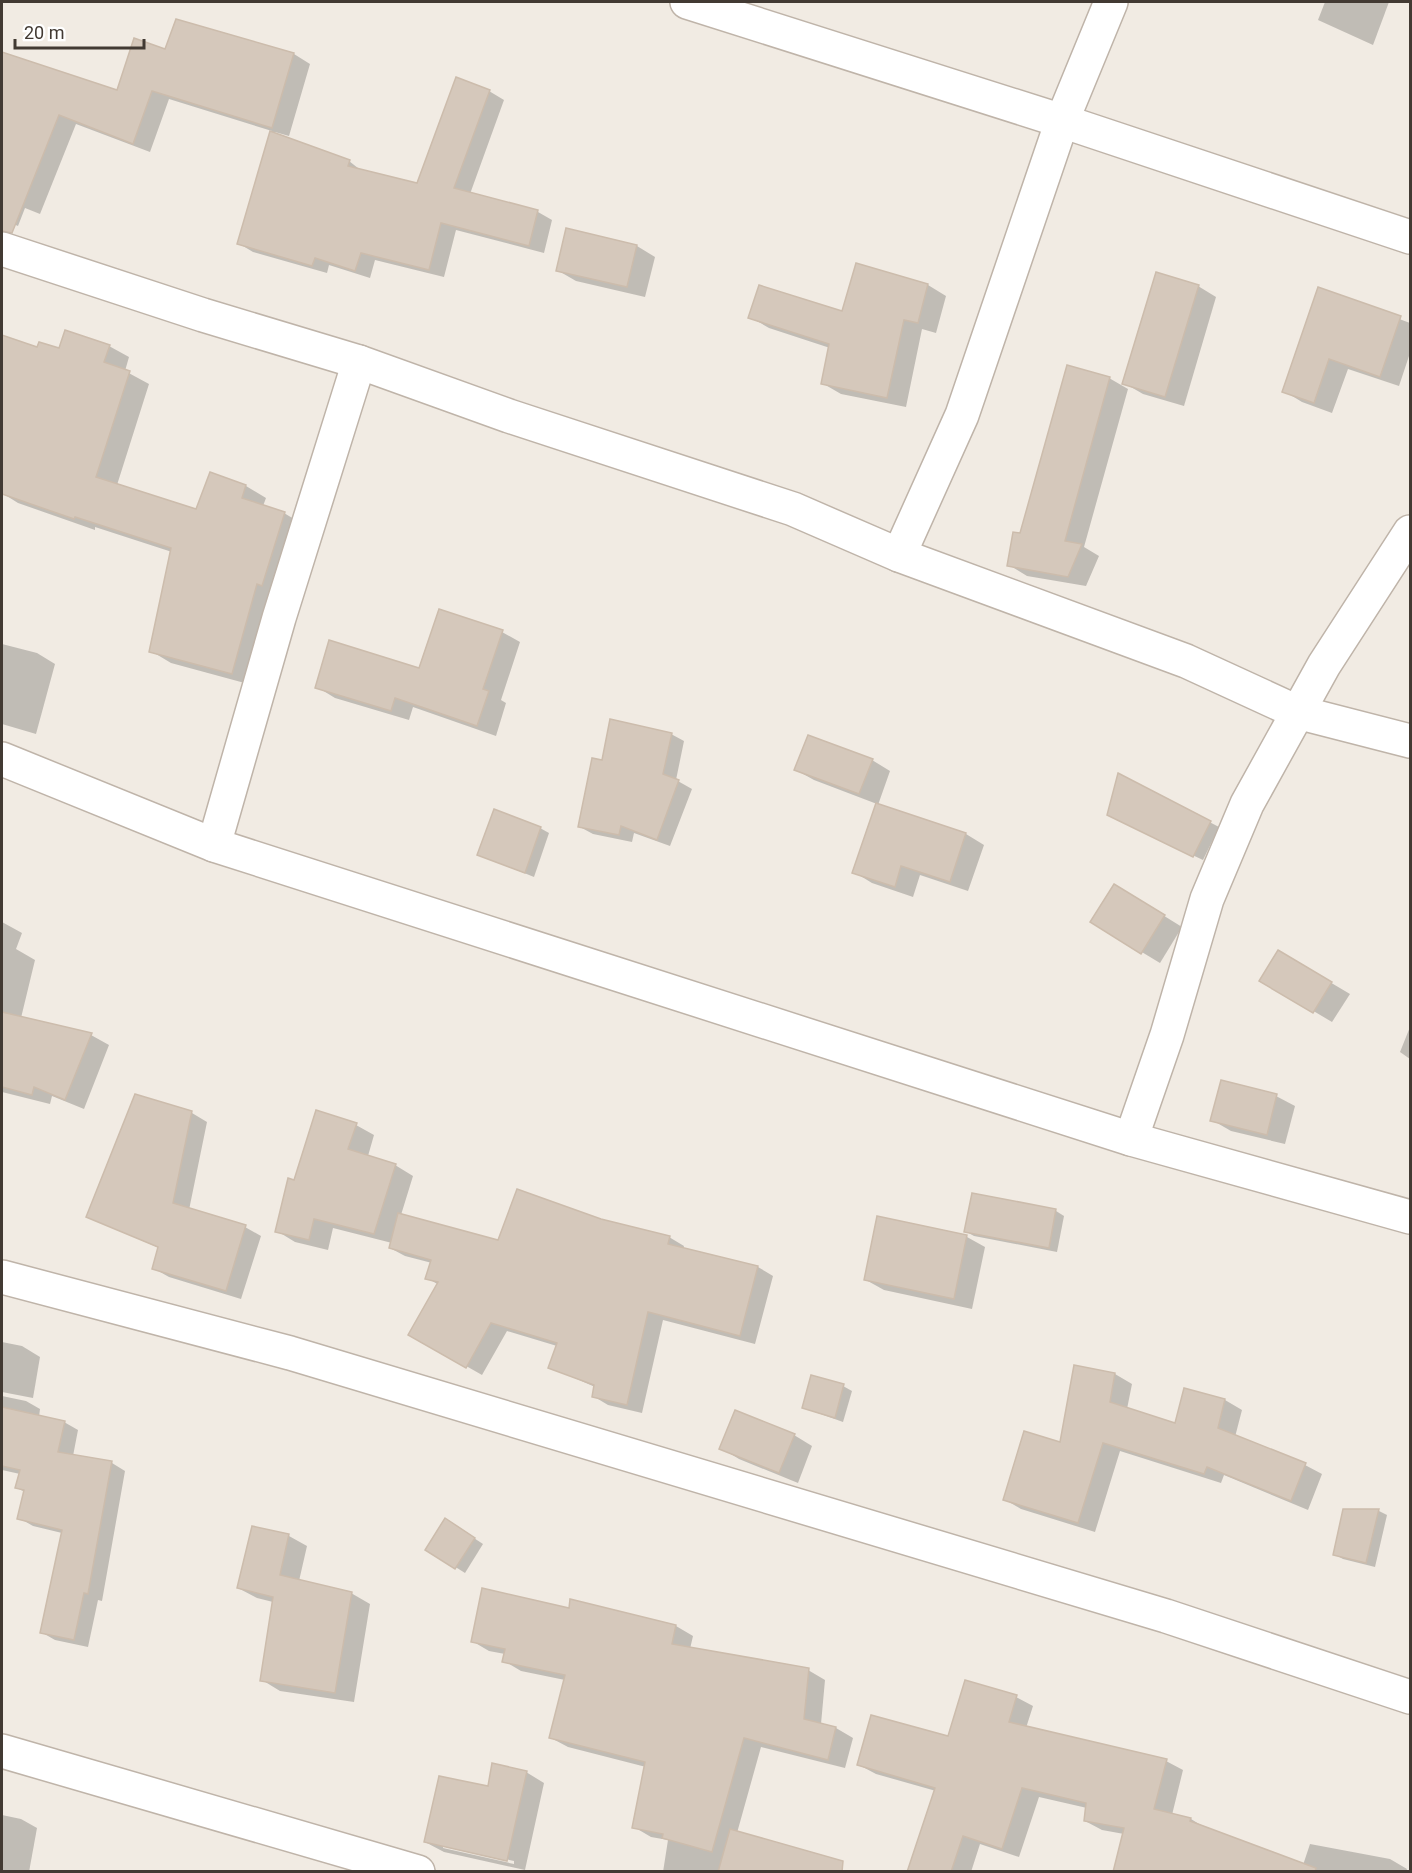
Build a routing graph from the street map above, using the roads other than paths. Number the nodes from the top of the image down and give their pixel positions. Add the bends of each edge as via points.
1 (687, 2) edge
2 (1111, 2) edge
3 (1062, 121) junction
4 (1410, 237) edge
5 (2, 249) edge
6 (359, 362) junction
7 (1410, 532) edge
8 (899, 555) junction
9 (1297, 712) junction
10 (1410, 741) edge
11 (2, 759) edge
12 (214, 845) junction
13 (1131, 1139) junction
14 (1410, 1217) edge
15 (2, 1277) edge
16 (1410, 1697) edge
17 (2, 1751) edge
18 (418, 1872) edge

1 - 3 street
2 - 3 street
3 - 4 street
3 - 8 street via 962,415
5 - 6 street
6 - 8 street via 508,416 793,510
6 - 12 street via 279,618
7 - 9 street
8 - 9 street via 1186,661
9 - 10 street
9 - 13 street via 1247,804 1207,899
11 - 12 street
12 - 13 street
13 - 14 street
15 - 16 street via 290,1353 1166,1616
17 - 18 street

